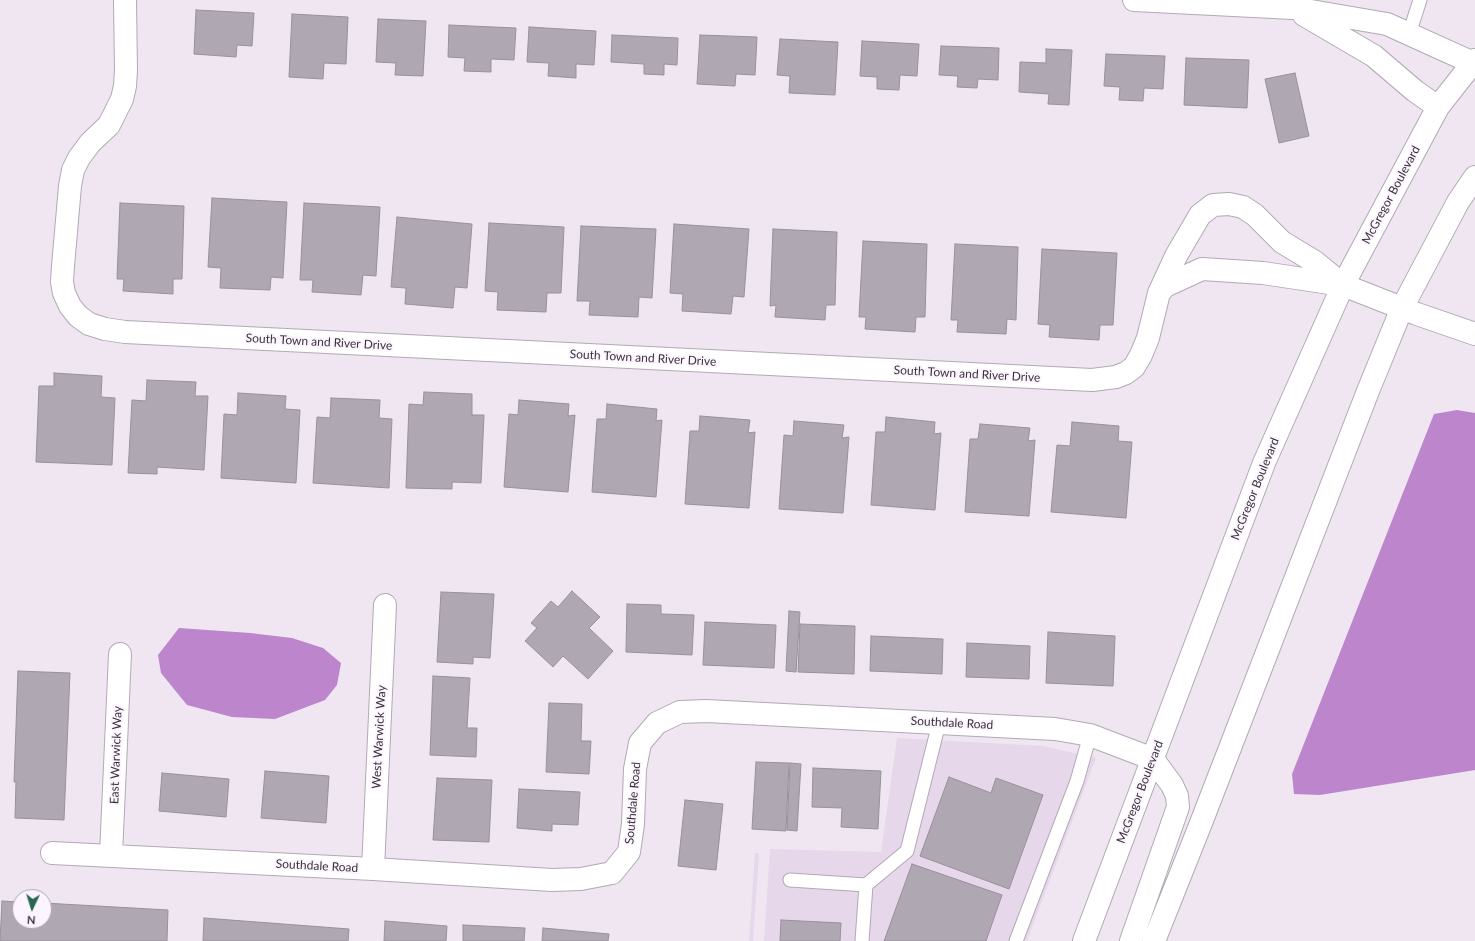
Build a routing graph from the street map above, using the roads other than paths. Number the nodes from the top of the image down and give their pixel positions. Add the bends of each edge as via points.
1 (125, 0) edge
2 (1134, 0) edge
3 (1420, 0) edge
4 (1292, 8) junction
5 (1409, 34) junction
6 (1474, 61) edge
7 (1438, 107) junction
8 (1475, 178) edge
9 (1343, 285) junction
10 (1159, 293) junction
11 (1402, 308) junction
12 (1475, 334) edge
13 (385, 605) dead end
14 (120, 654) dead end
15 (939, 723) junction
16 (1090, 735) junction
17 (1153, 759) junction
18 (52, 853) dead end
19 (112, 855) junction
20 (373, 869) junction
21 (790, 880) dead end
22 (866, 885) junction
23 (862, 941) edge
24 (1016, 941) edge
25 (1084, 941) edge
26 (1131, 941) edge
27 (1154, 941) edge

1 - 10 street, South Town and River Drive via 124,92 109,125 90,143 73,170 62,282 70,306 78,316 89,324 105,329 1092,380 1116,377 1134,367 1148,338
2 - 4 street
3 - 5 lane
4 - 5 street via 1387,24
4 - 7 street via 1374,56
5 - 6 street
6 - 7 street, McGregor Boulevard
7 - 9 street, McGregor Boulevard
8 - 11 street via 1458,202
9 - 10 street via 1202,269 1165,286
9 - 10 street, South Town and River Drive via 1315,262 1282,242 1255,215 1243,207 1229,204 1213,205 1200,215 1176,256
9 - 11 street
9 - 17 street, McGregor Boulevard via 1264,463
11 - 12 street
11 - 27 street
13 - 20 street, West Warwick Way
14 - 19 street, East Warwick Way
15 - 16 street, Southdale Road via 1054,729
15 - 20 street, Southdale Road via 706,711 680,712 657,723 640,743 635,768 629,852 612,873 581,879 552,880
15 - 22 lane via 907,851
16 - 17 street, Southdale Road
16 - 24 lane via 1077,781
17 - 25 street, McGregor Boulevard
17 - 26 street via 1172,785 1178,807
18 - 19 street, Southdale Road
19 - 20 street, Southdale Road
21 - 22 lane
22 - 23 lane

